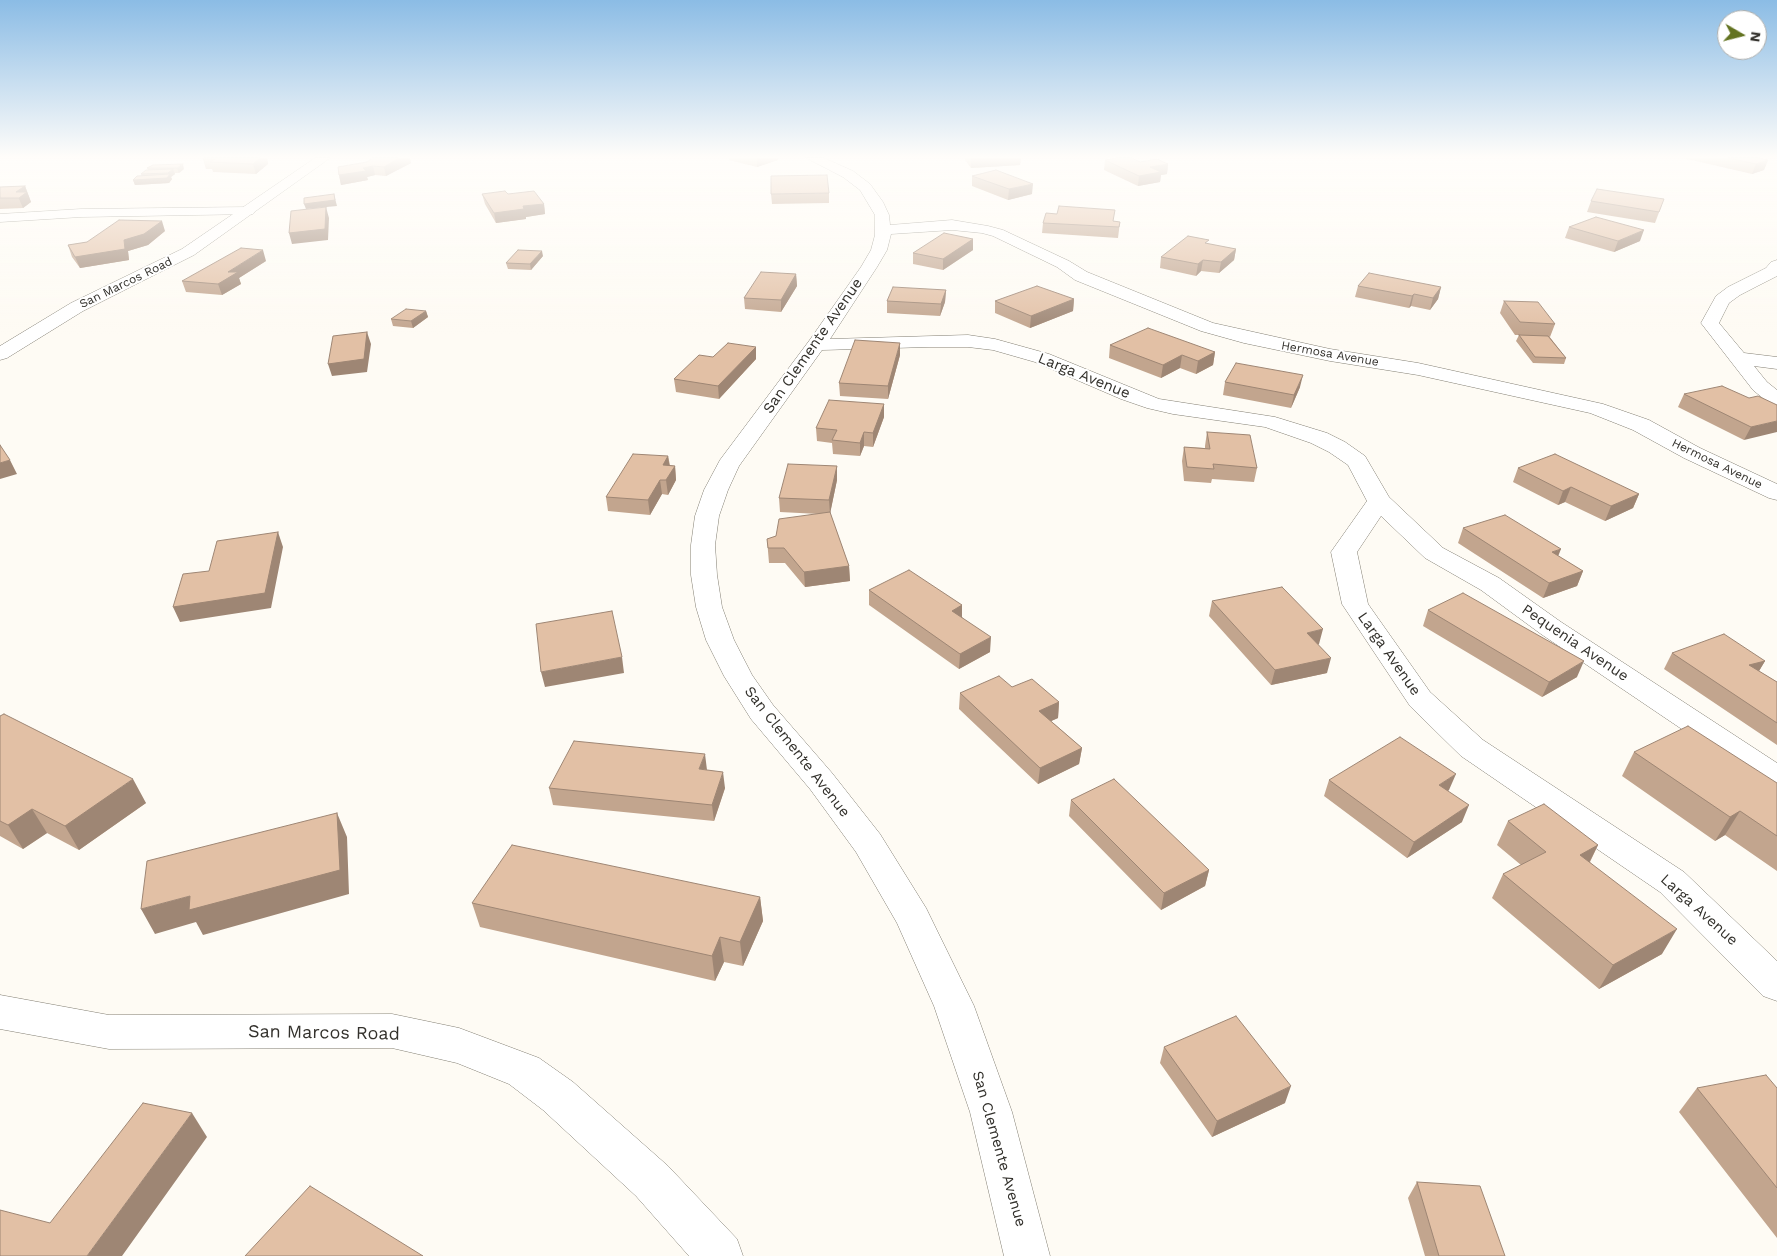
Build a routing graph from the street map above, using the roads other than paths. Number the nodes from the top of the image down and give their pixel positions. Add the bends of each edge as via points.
1 (22, 217) edge
2 (239, 217) edge
3 (882, 217) edge
4 (0, 218) edge
5 (883, 230) junction
6 (1777, 265) edge
7 (816, 345) junction
8 (0, 354) edge
9 (1738, 358) junction
10 (1777, 363) edge
11 (1777, 400) edge
12 (1777, 493) edge
13 (1379, 501) junction
14 (1777, 778) edge
15 (1777, 985) edge
16 (0, 1012) edge
17 (720, 1256) edge
18 (1028, 1256) edge

1 - 4 street
2 - 8 street, San Marcos Road via 188,252 77,307
3 - 5 street
5 - 7 street, San Clemente Avenue via 879,250
5 - 12 street, Hermosa Avenue via 952,226 984,229 1063,264 1081,276 1207,327 1596,408 1641,425
6 - 9 street via 1772,272 1734,291 1715,310 1710,323
7 - 13 street, Larga Avenue via 968,342 1019,351 1154,404 1268,422 1319,438 1357,461
7 - 18 street, San Clemente Avenue via 728,465 716,490 707,516 703,545 709,607 720,640 738,676 762,712 821,780 868,844 913,918 954,1006 991,1112
9 - 10 street
9 - 11 street via 1760,386
13 - 14 street, Pequenia Avenue via 1434,553 1490,584
13 - 15 street, Larga Avenue via 1344,552 1346,570 1355,604 1420,699 1472,748 1672,882
16 - 17 street, San Marcos Road via 109,1032 392,1031 459,1046 524,1070 558,1096 652,1181

